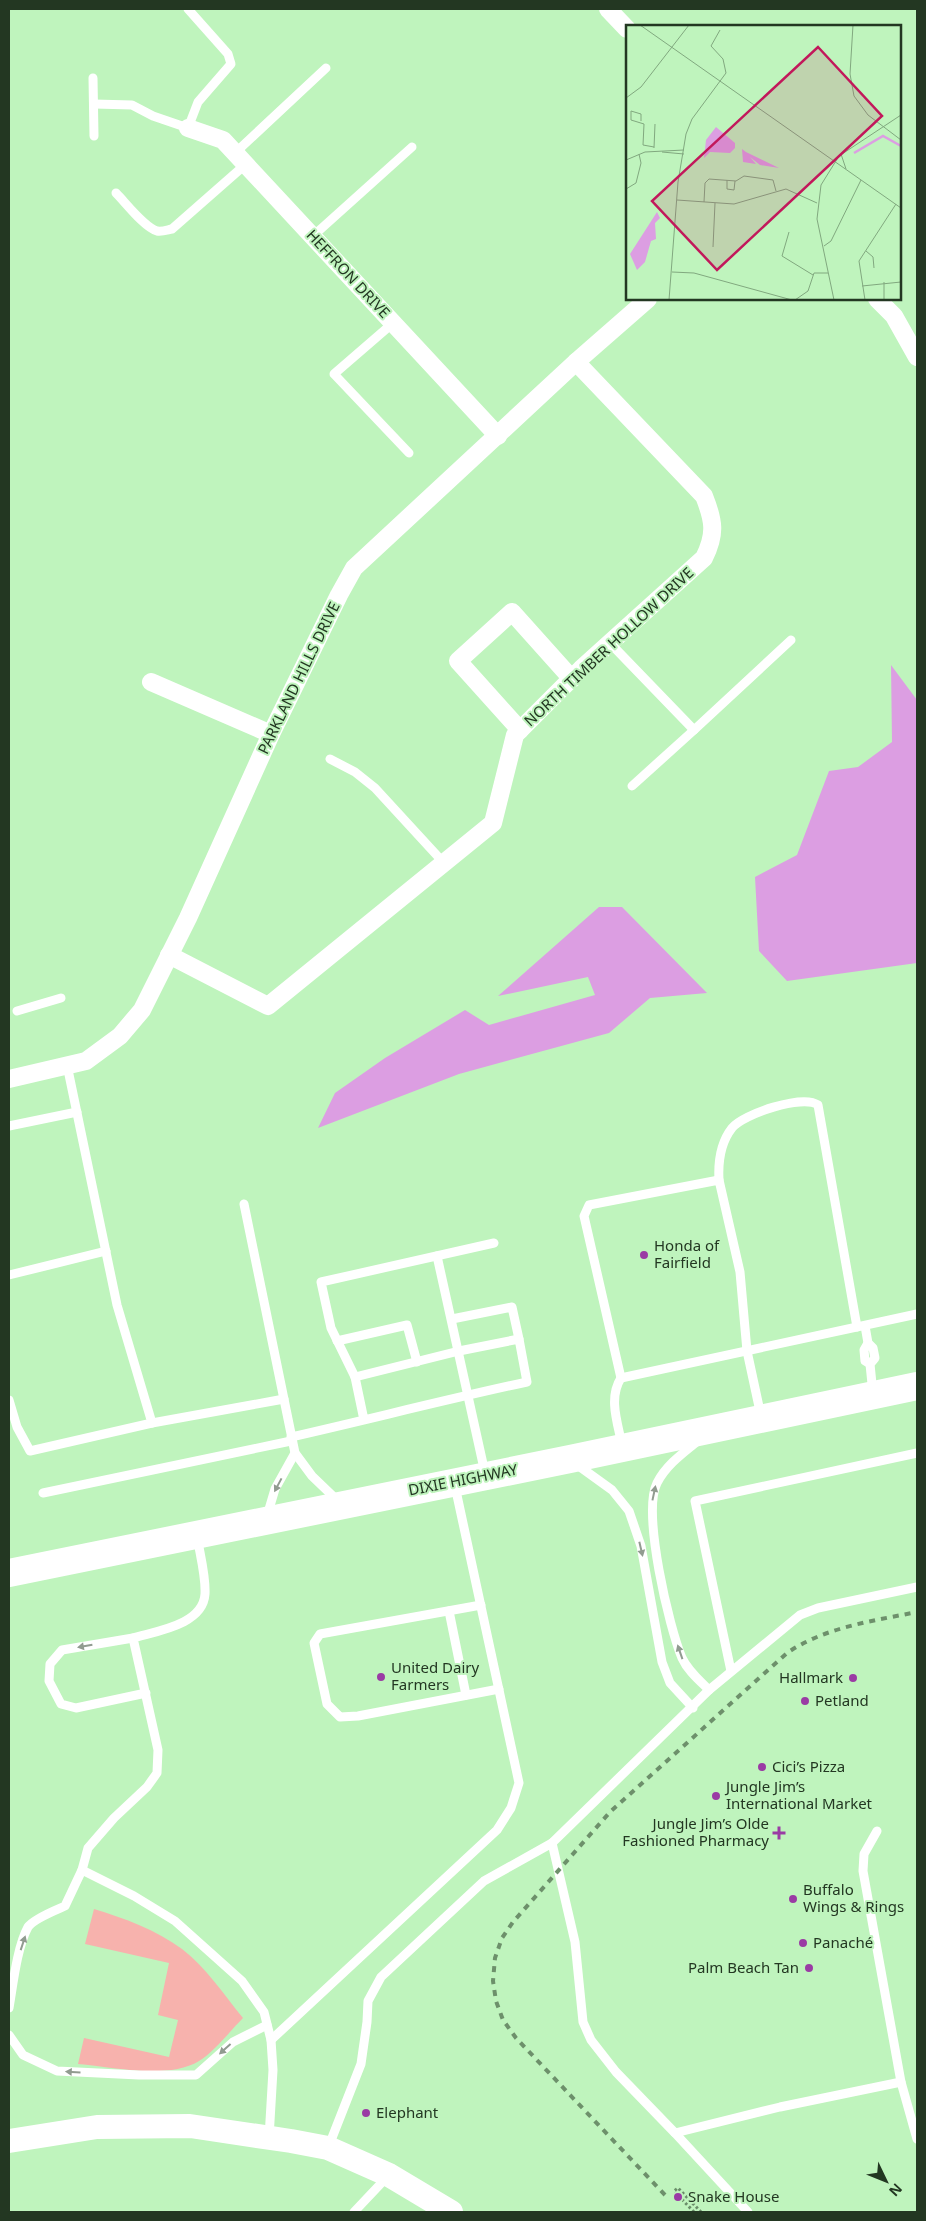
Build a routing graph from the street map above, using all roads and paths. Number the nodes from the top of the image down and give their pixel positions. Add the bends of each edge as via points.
1 (188, 9) edge
2 (608, 9) edge
3 (626, 28) edge
4 (326, 68) dead end
5 (93, 78) dead end
6 (94, 104) junction
7 (188, 128) junction
8 (94, 136) dead end
9 (412, 147) dead end
10 (241, 159) junction
11 (116, 193) dead end
12 (313, 236) junction
13 (647, 300) edge
14 (878, 300) edge
15 (393, 323) junction
16 (917, 357) edge
17 (576, 362) junction
18 (498, 436) junction
19 (409, 453) dead end
20 (791, 640) dead end
21 (610, 643) junction
22 (572, 679) junction
23 (151, 682) dead end
24 (520, 730) junction
25 (694, 730) junction
26 (271, 734) junction
27 (330, 759) dead end
28 (632, 786) dead end
29 (443, 862) junction
30 (168, 955) junction
31 (61, 998) dead end
32 (17, 1011) dead end
33 (67, 1065) junction
34 (9, 1079) edge
35 (77, 1112) junction
36 (9, 1126) edge
37 (719, 1180) junction
38 (244, 1204) dead end
39 (494, 1243) dead end
40 (106, 1251) junction
41 (437, 1256) junction
42 (9, 1275) edge
43 (917, 1314) edge
44 (452, 1319) junction
45 (861, 1327) junction
46 (519, 1339) junction
47 (338, 1341) junction
48 (458, 1351) junction
49 (748, 1352) junction
50 (417, 1362) junction
51 (355, 1377) junction
52 (621, 1378) junction
53 (917, 1386) edge
54 (468, 1394) junction
55 (873, 1395) junction
56 (284, 1399) junction
57 (9, 1400) edge
58 (761, 1419) junction
59 (364, 1420) junction
60 (152, 1422) junction
61 (712, 1430) junction
62 (291, 1439) junction
63 (623, 1448) junction
64 (295, 1453) junction
65 (917, 1453) edge
66 (570, 1459) junction
67 (486, 1476) junction
68 (454, 1482) junction
69 (44, 1493) dead end
70 (341, 1505) junction
71 (266, 1520) junction
72 (197, 1534) junction
73 (9, 1574) edge
74 (917, 1587) edge
75 (481, 1605) junction
76 (449, 1611) junction
77 (133, 1638) junction
78 (731, 1671) junction
79 (499, 1689) junction
80 (709, 1690) junction
81 (146, 1692) junction
82 (466, 1695) junction
83 (693, 1708) junction
84 (877, 1831) dead end
85 (552, 1843) junction
86 (82, 1870) junction
87 (9, 2008) edge
88 (267, 2025) junction
89 (9, 2035) edge
90 (271, 2040) junction
91 (901, 2082) junction
92 (676, 2133) junction
93 (269, 2138) junction
94 (917, 2138) edge
95 (9, 2141) edge
96 (328, 2148) junction
97 (389, 2175) junction
98 (354, 2212) edge
99 (451, 2212) edge
100 (694, 2212) edge
101 (701, 2212) edge
102 (748, 2212) edge

1 - 7 lane via 228,54 231,64 198,102
2 - 3 street
4 - 10 lane
5 - 6 lane
6 - 7 lane via 132,106
6 - 8 lane
7 - 10 street, HEFFRON DRIVE via 223,140
9 - 12 lane
10 - 11 lane via 172,229 164,232 148,226
10 - 12 street, HEFFRON DRIVE
12 - 15 street, HEFFRON DRIVE
13 - 17 street, PARKLAND HILLS DRIVE
14 - 16 street via 894,316
15 - 18 street, HEFFRON DRIVE
15 - 19 lane via 334,374
17 - 18 street, PARKLAND HILLS DRIVE
17 - 21 street, NORTH TIMBER HOLLOW DRIVE via 704,496 712,517 712,542 704,558
18 - 26 street, PARKLAND HILLS DRIVE via 354,568
20 - 25 lane
21 - 22 street, NORTH TIMBER HOLLOW DRIVE
21 - 25 lane
22 - 24 street, NORTH TIMBER HOLLOW DRIVE
22 - 24 street via 512,612 458,660
23 - 26 street
24 - 29 street, NORTH TIMBER HOLLOW DRIVE via 515,735 493,823
25 - 28 lane
26 - 30 street, PARKLAND HILLS DRIVE
27 - 29 lane via 355,772 375,788
29 - 30 street, NORTH TIMBER HOLLOW DRIVE via 268,1006
30 - 33 street, PARKLAND HILLS DRIVE via 142,1010 120,1036 86,1061
31 - 32 lane
33 - 34 street, PARKLAND HILLS DRIVE
33 - 35 lane
35 - 36 lane
35 - 40 lane
37 - 45 lane via 722,1146 732,1127 760,1111 803,1102 818,1105
37 - 49 lane via 740,1272
37 - 52 lane via 589,1205 584,1216
38 - 56 lane
39 - 41 lane
40 - 42 lane
40 - 60 lane via 117,1305
41 - 44 lane
41 - 47 lane via 320,1282 331,1328
43 - 45 lane
44 - 46 lane via 512,1307
44 - 48 lane
45 - 49 lane
45 - 55 lane via 875,1358 870,1364
46 - 48 lane
46 - 54 lane via 527,1382
47 - 50 lane via 407,1325
47 - 51 lane
48 - 50 lane
48 - 54 lane
49 - 52 lane
49 - 58 lane
50 - 51 lane
51 - 59 lane
52 - 63 lane via 616,1385 614,1402
53 - 55 main road, DIXIE HIGHWAY
54 - 59 lane
54 - 67 lane
55 - 58 main road, DIXIE HIGHWAY
56 - 60 lane
56 - 62 lane
57 - 60 lane via 16,1428 30,1451
58 - 61 main road, DIXIE HIGHWAY
59 - 62 lane
61 - 63 main road, DIXIE HIGHWAY
80 -> 61 lane via 683,1660 672,1628 653,1531 652,1503 656,1484 668,1466
62 - 64 lane
62 - 69 lane
63 - 66 main road, DIXIE HIGHWAY
64 - 70 lane via 312,1476
64 -> 71 lane via 275,1489
65 - 78 lane via 695,1501
66 - 67 main road, DIXIE HIGHWAY
66 -> 83 lane via 612,1490 629,1510 641,1546 662,1662 670,1683
67 - 68 main road, DIXIE HIGHWAY
68 - 70 main road, DIXIE HIGHWAY
68 - 75 lane
70 - 71 main road, DIXIE HIGHWAY
71 - 72 main road, DIXIE HIGHWAY
72 - 73 main road, DIXIE HIGHWAY
72 - 77 lane via 205,1596 197,1614 182,1623
74 - 78 lane via 818,1608 800,1615
75 - 76 lane
75 - 79 lane
76 - 82 lane
76 - 82 lane via 320,1634 314,1643 327,1704 340,1717
77 - 81 lane
77 -> 81 lane via 62,1650 50,1664 49,1681 61,1704 76,1708
78 - 80 lane
79 - 82 lane
79 - 90 lane via 519,1783 512,1808 496,1830
80 - 83 lane
81 - 86 lane via 158,1750 157,1773 88,1848
83 - 85 lane
84 - 91 lane via 864,1854 863,1870
85 - 92 lane via 575,1942 583,2022 591,2040 616,2072
85 - 96 lane via 484,1881 381,1977 368,2001 361,2064
87 -> 86 lane via 18,1960 29,1926 65,1906
86 - 88 lane via 175,1921 242,1981 264,2012
88 -> 89 lane via 233,2042 196,2075 139,2076 57,2071 23,2055
88 - 90 lane
90 - 93 lane via 273,2070
91 - 92 lane
91 - 94 lane
92 - 102 lane
93 - 95 street via 190,2126 98,2127
93 - 96 street
96 - 97 street
97 - 98 lane
97 - 99 street
100 - 101 path via 674,2191 678,2188

